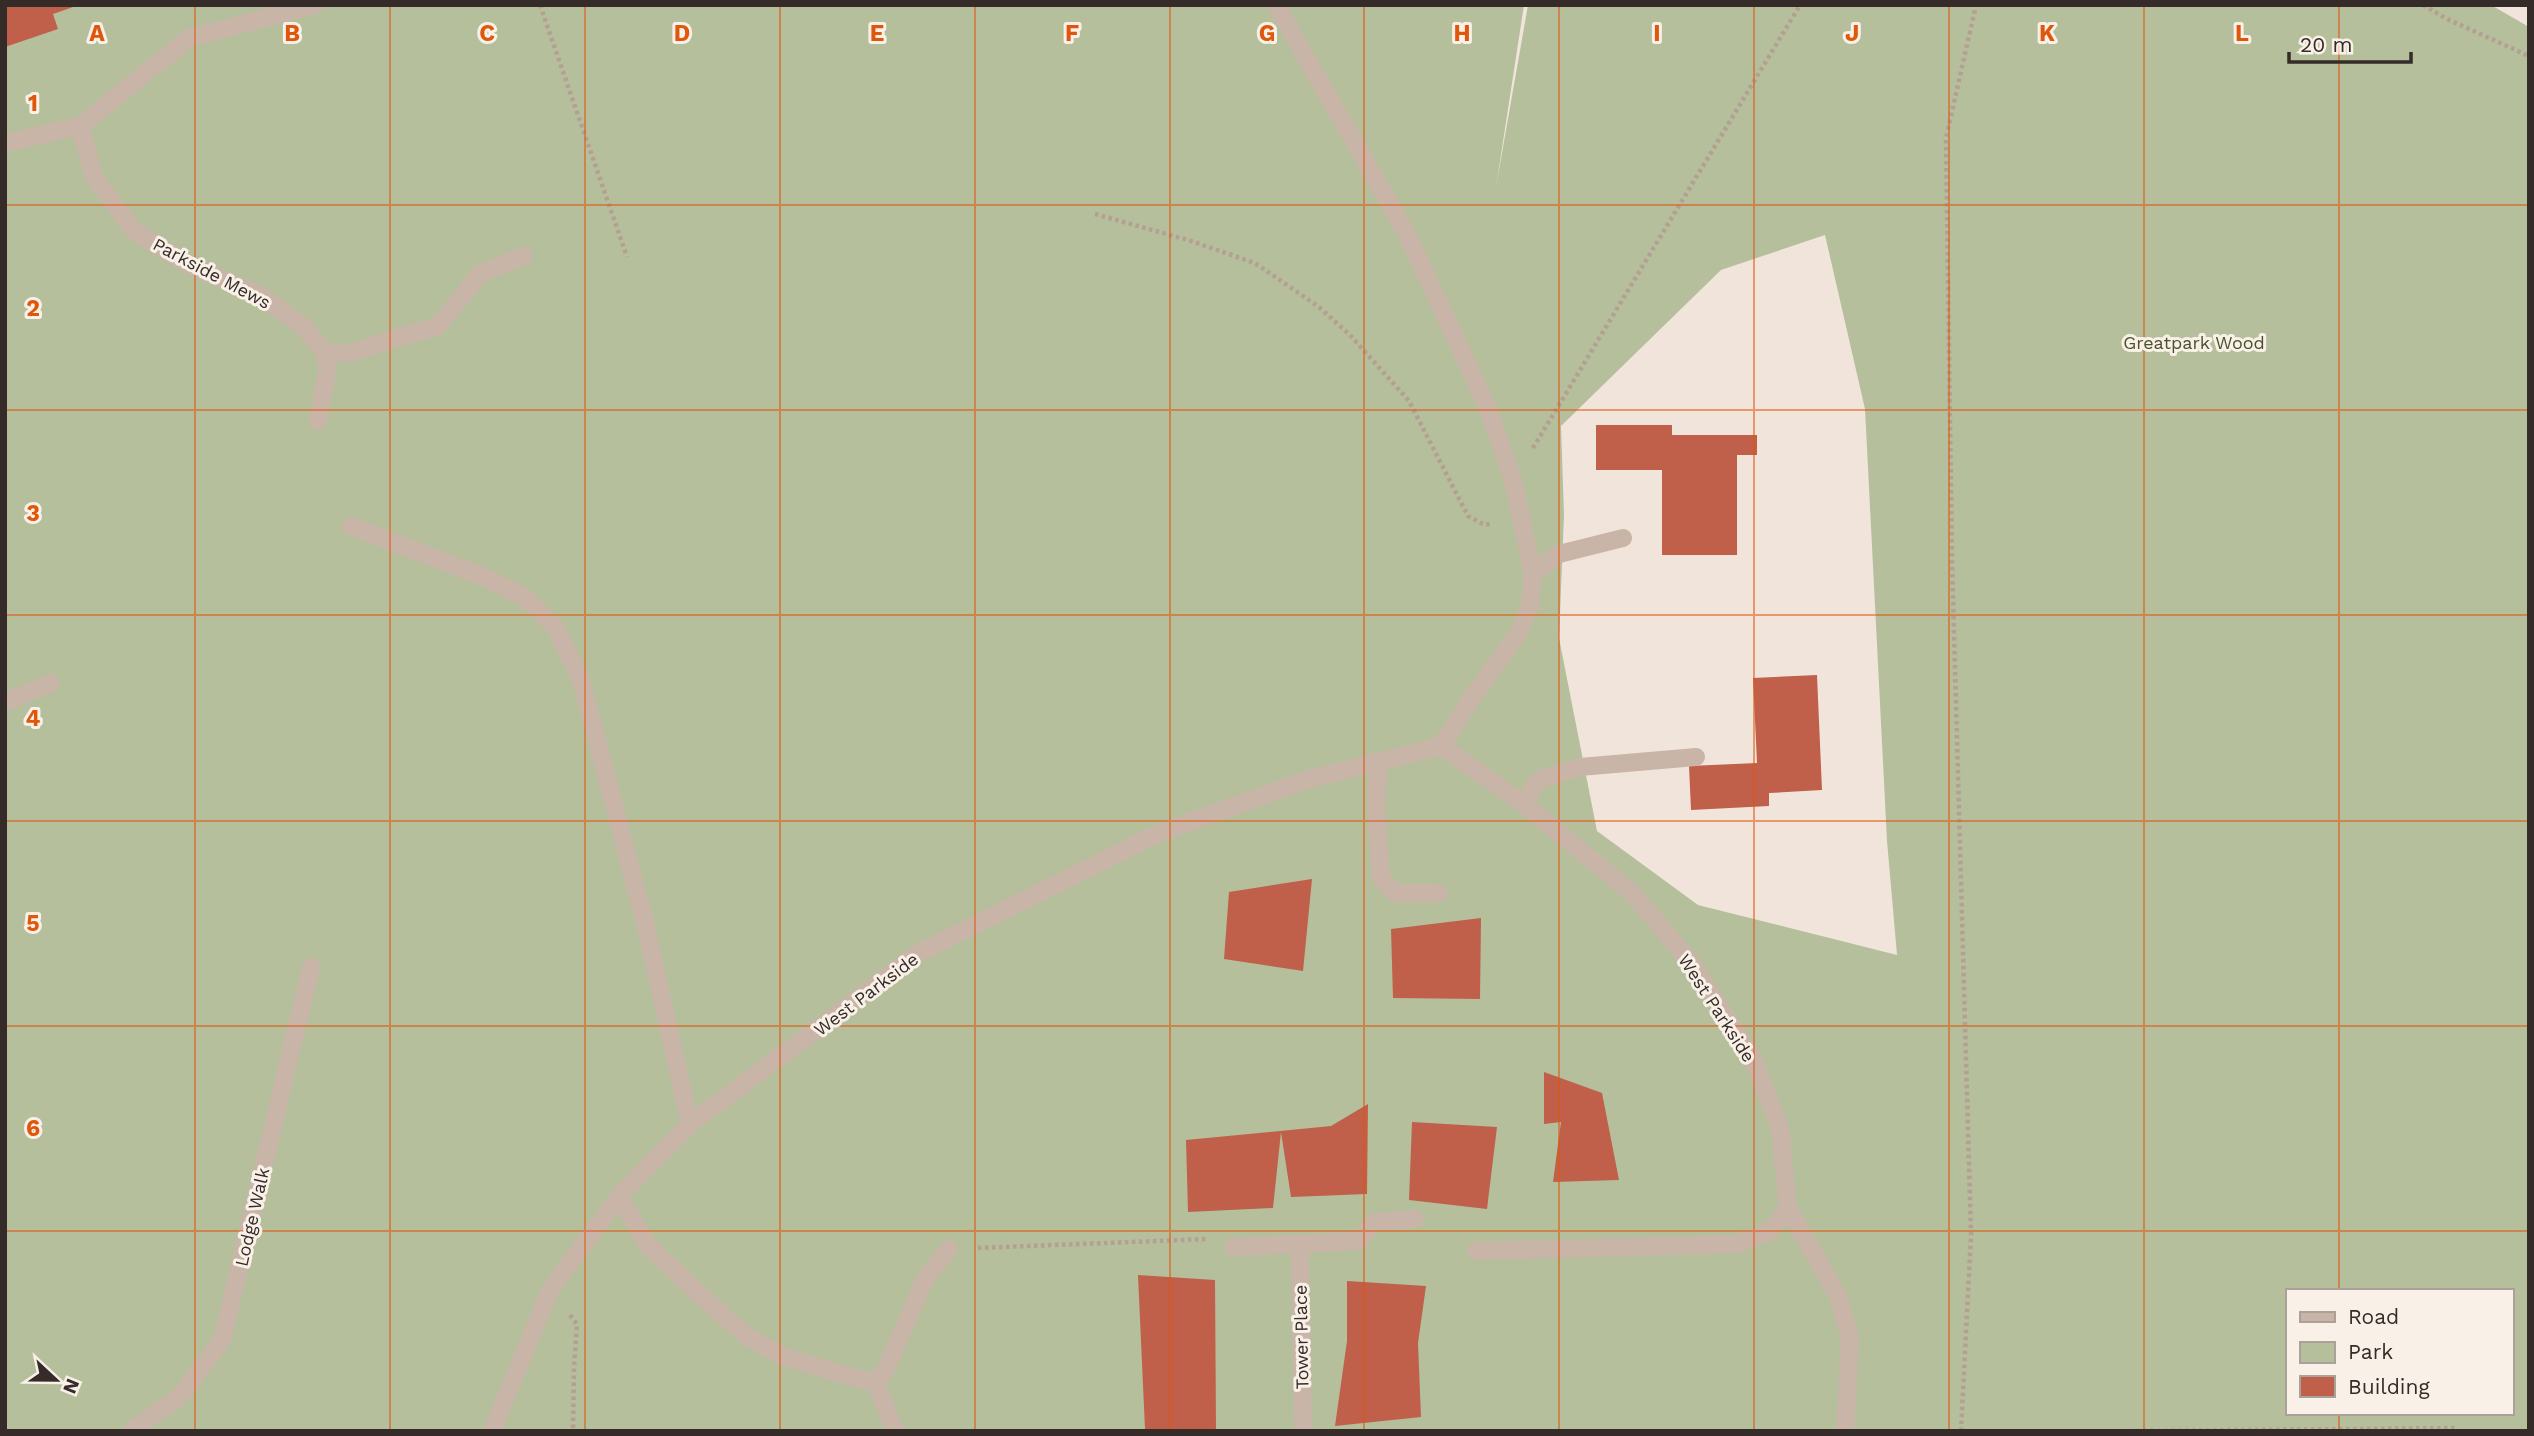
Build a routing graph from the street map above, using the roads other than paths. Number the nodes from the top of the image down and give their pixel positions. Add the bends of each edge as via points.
1 (315, 5) edge
2 (1276, 5) edge
3 (80, 126) junction
4 (5, 143) edge
5 (524, 256) dead end
6 (326, 354) junction
7 (318, 421) dead end
8 (351, 526) dead end
9 (1623, 538) dead end
10 (1533, 574) junction
11 (51, 683) dead end
12 (5, 702) edge
13 (1441, 746) junction
14 (1696, 757) dead end
15 (1379, 761) junction
16 (1524, 804) junction
17 (1439, 893) dead end
18 (311, 967) dead end
19 (690, 1124) junction
20 (619, 1196) junction
21 (1788, 1208) junction
22 (1415, 1219) dead end
23 (1300, 1244) junction
24 (1233, 1247) road end
25 (949, 1249) road end
26 (1476, 1251) dead end
27 (875, 1381) junction
28 (131, 1431) edge
29 (492, 1431) edge
30 (895, 1431) edge
31 (1303, 1431) edge
32 (1845, 1431) edge

1 - 3 street via 189,38
2 - 10 street via 1407,234 1489,411 1513,480
3 - 4 street
3 - 6 street, Parkside Mews via 94,177 134,231 194,267 260,295 304,327
5 - 6 street via 481,273 437,327 350,353
6 - 7 street
8 - 19 street via 484,577 526,598 555,627 581,680 644,919
9 - 10 street via 1559,554
10 - 13 street via 1530,606 1517,636
11 - 12 street
13 - 15 street, West Parkside
13 - 16 street, West Parkside
14 - 16 street via 1580,767 1538,780
15 - 17 street via 1376,806 1381,878 1395,893
15 - 19 street, West Parkside via 1309,779 1159,834 917,954
16 - 21 street, West Parkside via 1632,894 1693,965 1752,1056 1780,1128
18 - 28 street, Lodge Walk via 222,1340 180,1396
19 - 20 street, West Parkside
20 - 27 street via 647,1244 748,1337 782,1356
20 - 29 street, West Parkside via 550,1290
21 - 26 street via 1770,1231 1736,1244
21 - 32 street via 1838,1296 1850,1338
22 - 23 street via 1374,1222 1359,1241
23 - 24 street
23 - 31 street, Tower Place
25 - 27 street via 925,1279 884,1373
27 - 30 street

